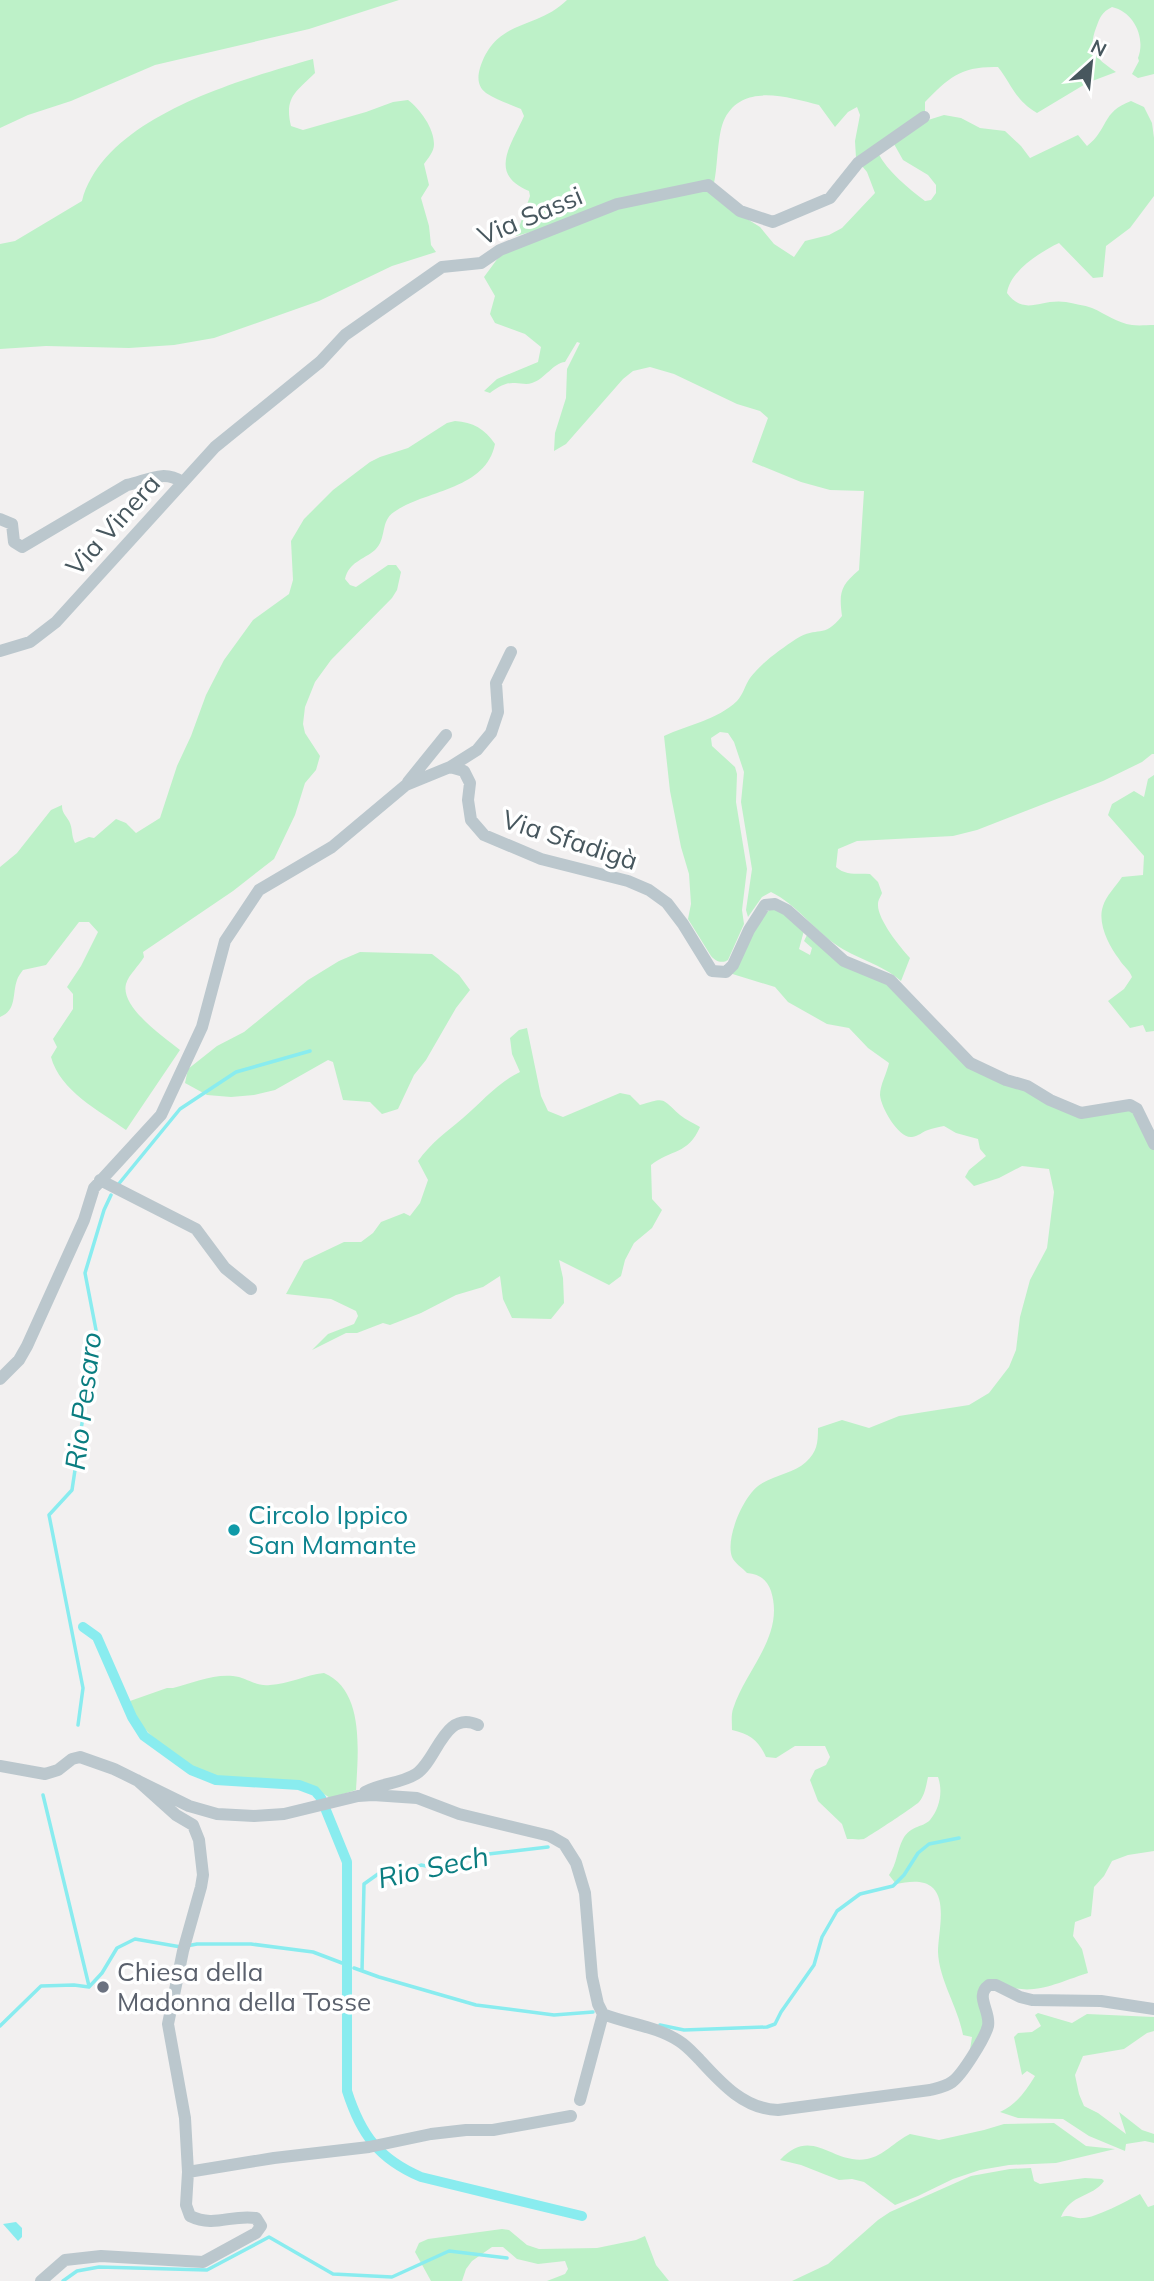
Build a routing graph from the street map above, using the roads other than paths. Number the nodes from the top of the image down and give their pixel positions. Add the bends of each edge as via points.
1 (925, 117) dead end
2 (182, 482) junction
3 (0, 519) edge
4 (0, 651) edge
5 (511, 652) dead end
6 (446, 736) dead end
7 (450, 767) junction
8 (405, 785) junction
9 (1154, 1144) edge
10 (100, 1180) junction
11 (251, 1289) dead end
12 (0, 1380) edge
13 (478, 1725) dead end
14 (0, 1766) edge
15 (137, 1780) junction
16 (358, 1796) junction
17 (1154, 2010) edge
18 (603, 2014) junction
19 (580, 2100) dead end
20 (571, 2116) dead end
21 (188, 2172) junction
22 (41, 2281) edge

1 - 2 street, Via Sassi via 858,163 830,198 773,222 740,211 708,184 617,204 499,250 481,263 442,267 345,335 320,362 215,447
2 - 3 street, Via Vinera via 165,475 127,485 22,547 14,542 12,524
2 - 4 street, Via Vinera via 56,622 30,642
5 - 7 street via 496,683 498,712 491,733 477,750
6 - 8 street
7 - 8 street
7 - 9 street, Via Sfadigà via 464,771 470,783 471,820 484,835 541,859 649,890 667,903 712,971 726,972 733,965 756,918 765,905 775,904 844,961 890,980 970,1062 1081,1113 1130,1105 1137,1109
8 - 10 street via 332,847 259,890 225,941 202,1027 161,1115
10 - 11 street via 196,1229 225,1268
10 - 12 street via 27,1346
13 - 16 street via 457,1725 439,1740 420,1770
14 - 15 street via 44,1773 80,1757
15 - 16 street via 189,1806 217,1814 268,1816
15 - 21 street via 193,1825 199,1839 201,1887 168,2024 186,2118
16 - 18 street via 417,1798 564,1844 582,1884 592,1977
17 - 18 street via 1101,2001 1032,2000 989,1985 982,1994 989,2023 986,2031 962,2071 947,2085 778,2110 746,2102 678,2040
18 - 19 street
20 - 21 street
21 - 22 street via 190,2216 216,2222 256,2218 261,2226 256,2233 203,2262 102,2256 65,2260

